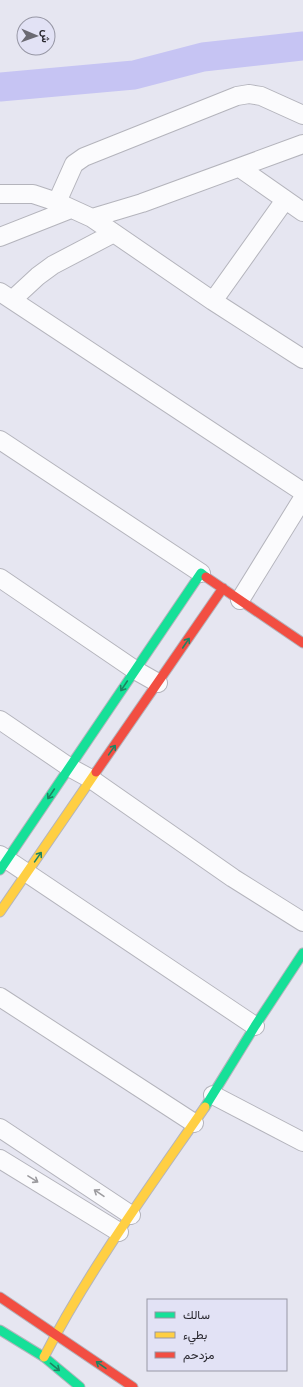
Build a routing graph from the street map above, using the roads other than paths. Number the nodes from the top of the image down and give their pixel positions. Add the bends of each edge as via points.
1 (303, 115) edge
2 (303, 144) edge
3 (240, 168) junction
4 (0, 194) edge
5 (285, 200) junction
6 (64, 206) junction
7 (303, 212) edge
8 (92, 218) junction
9 (114, 233) junction
10 (0, 237) edge
11 (6, 296) edge
12 (213, 301) junction
13 (303, 359) edge
14 (0, 440) edge
15 (303, 492) edge
16 (303, 498) edge
17 (201, 573) junction
18 (0, 578) edge
19 (223, 588) junction
20 (240, 600) junction
21 (303, 643) edge
22 (135, 670) junction
23 (158, 683) junction
24 (0, 720) edge
25 (69, 767) junction
26 (91, 779) junction
27 (2, 861) edge
28 (26, 873) junction
29 (0, 912) edge
30 (303, 922) edge
31 (303, 953) edge
32 (0, 997) edge
33 (255, 1026) junction
34 (213, 1095) junction
35 (194, 1122) junction
36 (0, 1128) edge
37 (303, 1142) edge
38 (0, 1159) edge
39 (68, 1173) junction
40 (57, 1194) junction
41 (131, 1215) junction
42 (119, 1232) junction
43 (0, 1297) edge
44 (0, 1330) edge
45 (56, 1334) junction
46 (44, 1357) junction
47 (80, 1387) edge
48 (133, 1387) edge

1 - 6 street via 261,96 237,96 84,157 74,164
2 - 3 street
3 - 5 street
3 - 8 street
4 - 6 street via 33,194
5 - 7 street
5 - 12 street
6 - 8 street
6 - 10 street
8 - 9 street
9 - 11 street via 53,265
9 - 12 street
11 - 15 street
12 - 13 street
14 - 17 street
16 - 20 street
17 - 19 street
17 - 22 street
18 - 22 street
19 - 20 street
23 -> 19 street
20 - 21 street
22 - 23 street
22 -> 25 street
26 -> 23 street
24 - 25 street
25 - 26 street
25 -> 27 street
28 -> 26 street
26 - 30 street via 233,878
27 - 28 street
28 - 29 street
28 - 33 street
31 - 33 street
32 - 35 street
33 - 34 street
34 - 35 street
34 - 37 street
35 - 41 street
36 - 39 street
38 -> 40 street
39 - 40 street
41 -> 39 street
40 - 42 street
41 - 42 street
42 - 45 street
43 - 45 street
44 - 46 street
45 - 46 street
48 -> 45 street
46 -> 47 street

